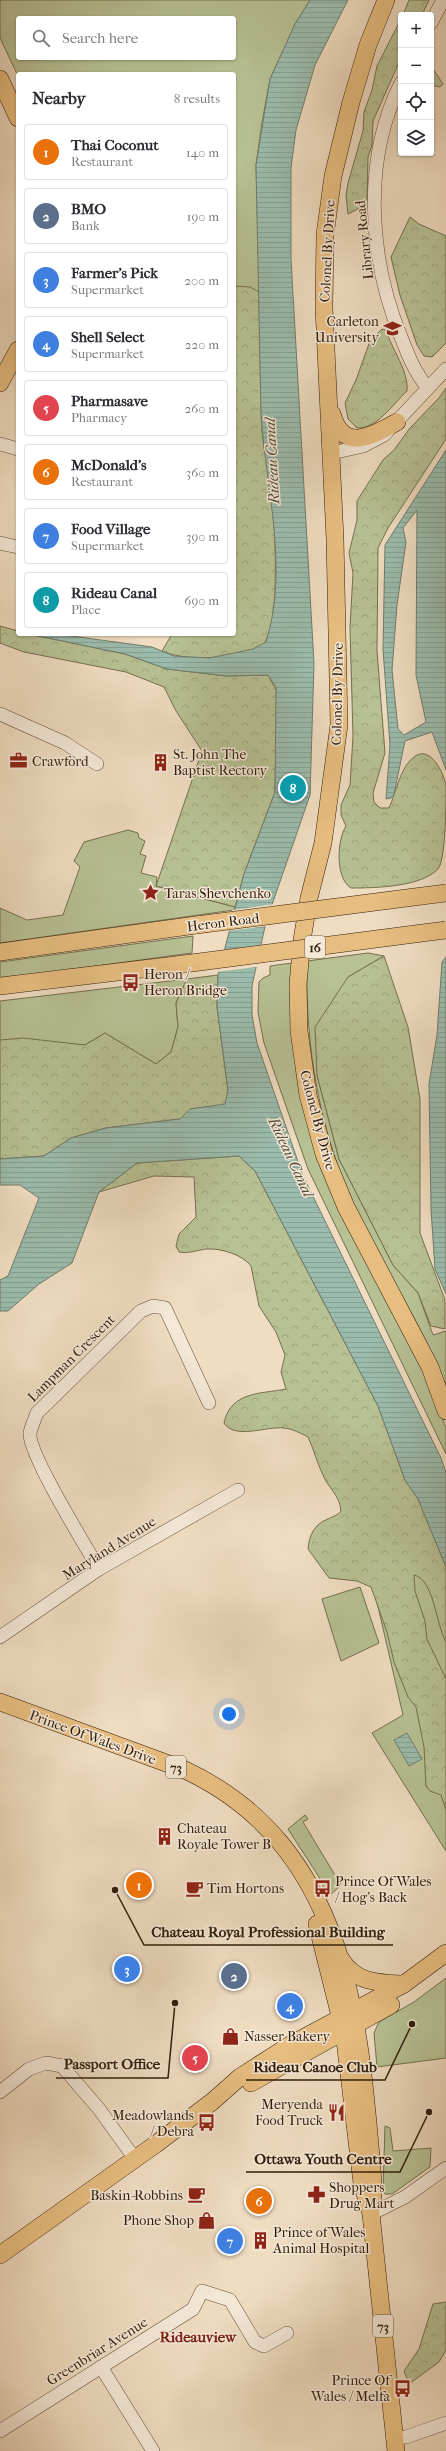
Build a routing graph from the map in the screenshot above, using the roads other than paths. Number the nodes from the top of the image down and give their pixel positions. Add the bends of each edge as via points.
1 (386, 0) edge
2 (443, 0) edge
3 (434, 17) edge
4 (0, 79) edge
5 (401, 84) edge
6 (16, 114) edge
7 (16, 354) edge
8 (446, 369) edge
9 (0, 383) edge
10 (428, 388) junction
11 (329, 397) junction
12 (397, 422) junction
13 (0, 444) edge
14 (16, 448) edge
15 (332, 453) junction
16 (0, 543) edge
17 (16, 546) edge
18 (0, 714) edge
19 (97, 764) dead end
20 (446, 893) edge
21 (446, 930) edge
22 (0, 952) edge
23 (0, 986) edge
24 (209, 1403) dead end
25 (446, 1411) edge
26 (238, 1490) dead end
27 (99, 1569) junction
28 (0, 1637) edge
29 (1, 1706) edge
30 (307, 1884) junction
31 (337, 1951) junction
32 (446, 1953) edge
33 (446, 1964) edge
34 (404, 1984) junction
35 (349, 2022) junction
36 (310, 2050) junction
37 (347, 2063) junction
38 (0, 2092) edge
39 (213, 2102) junction
40 (135, 2159) junction
41 (446, 2168) edge
42 (370, 2209) junction
43 (0, 2255) edge
44 (287, 2333) dead end
45 (101, 2367) junction
46 (446, 2423) edge
47 (0, 2431) edge
48 (396, 2444) edge
49 (153, 2451) edge

1 - 11 main road, Colonel By Drive via 350,102 329,202 323,292
2 - 3 street
4 - 6 main road
5 - 10 street, Library Road via 391,104 379,146 375,182 377,233 384,284 397,329 410,360
7 - 9 main road
8 - 10 street
10 - 12 street
11 - 12 main road via 338,427 351,438 368,437
11 - 15 main road, Colonel By Drive
12 - 15 street via 372,443
13 - 14 street
15 - 25 main road, Colonel By Drive via 339,725 323,843 309,898 302,940 298,984 302,1055 312,1110 334,1182 430,1367
16 - 17 street
18 - 19 street via 65,743
20 - 22 main road, Heron Road, bridge
21 - 23 main road, 16, bridge
24 - 27 street, Lampman Crescent via 165,1308 153,1306 141,1311 37,1413 30,1434 37,1455 62,1506
26 - 27 street, Maryland Avenue
27 - 28 street, Maryland Avenue
29 - 30 main road, Prince Of Wales Drive / 73 via 185,1770 215,1785 271,1829 288,1851
30 - 31 main road, Prince Of Wales Drive / 73 via 318,1900
30 - 35 main road, Prince Of Wales Drive / 73
31 - 34 main road via 347,1967 362,1978 372,1982
31 - 35 main road, Prince Of Wales Drive / 73
32 - 34 main road
33 - 35 main road via 422,1986
34 - 35 main road
35 - 36 main road
35 - 37 main road, Prince Of Wales Drive / 73
35 - 39 main road via 290,2045 240,2076
35 - 42 main road, Prince Of Wales Drive / 73 via 364,2076 373,2181
36 - 37 main road via 330,2050
36 - 39 main road
37 - 42 main road, Prince Of Wales Drive / 73 via 362,2183
38 - 40 street via 29,2069 46,2063 62,2066 99,2109
39 - 40 main road
40 - 43 main road
41 - 42 street via 405,2197
42 - 48 main road, Prince Of Wales Drive / 73
44 - 45 street, Greenbriar Avenue via 264,2346 255,2342 230,2300 202,2291 193,2309
45 - 47 street, Greenbriar Avenue
45 - 49 street
46 - 48 street via 406,2436

